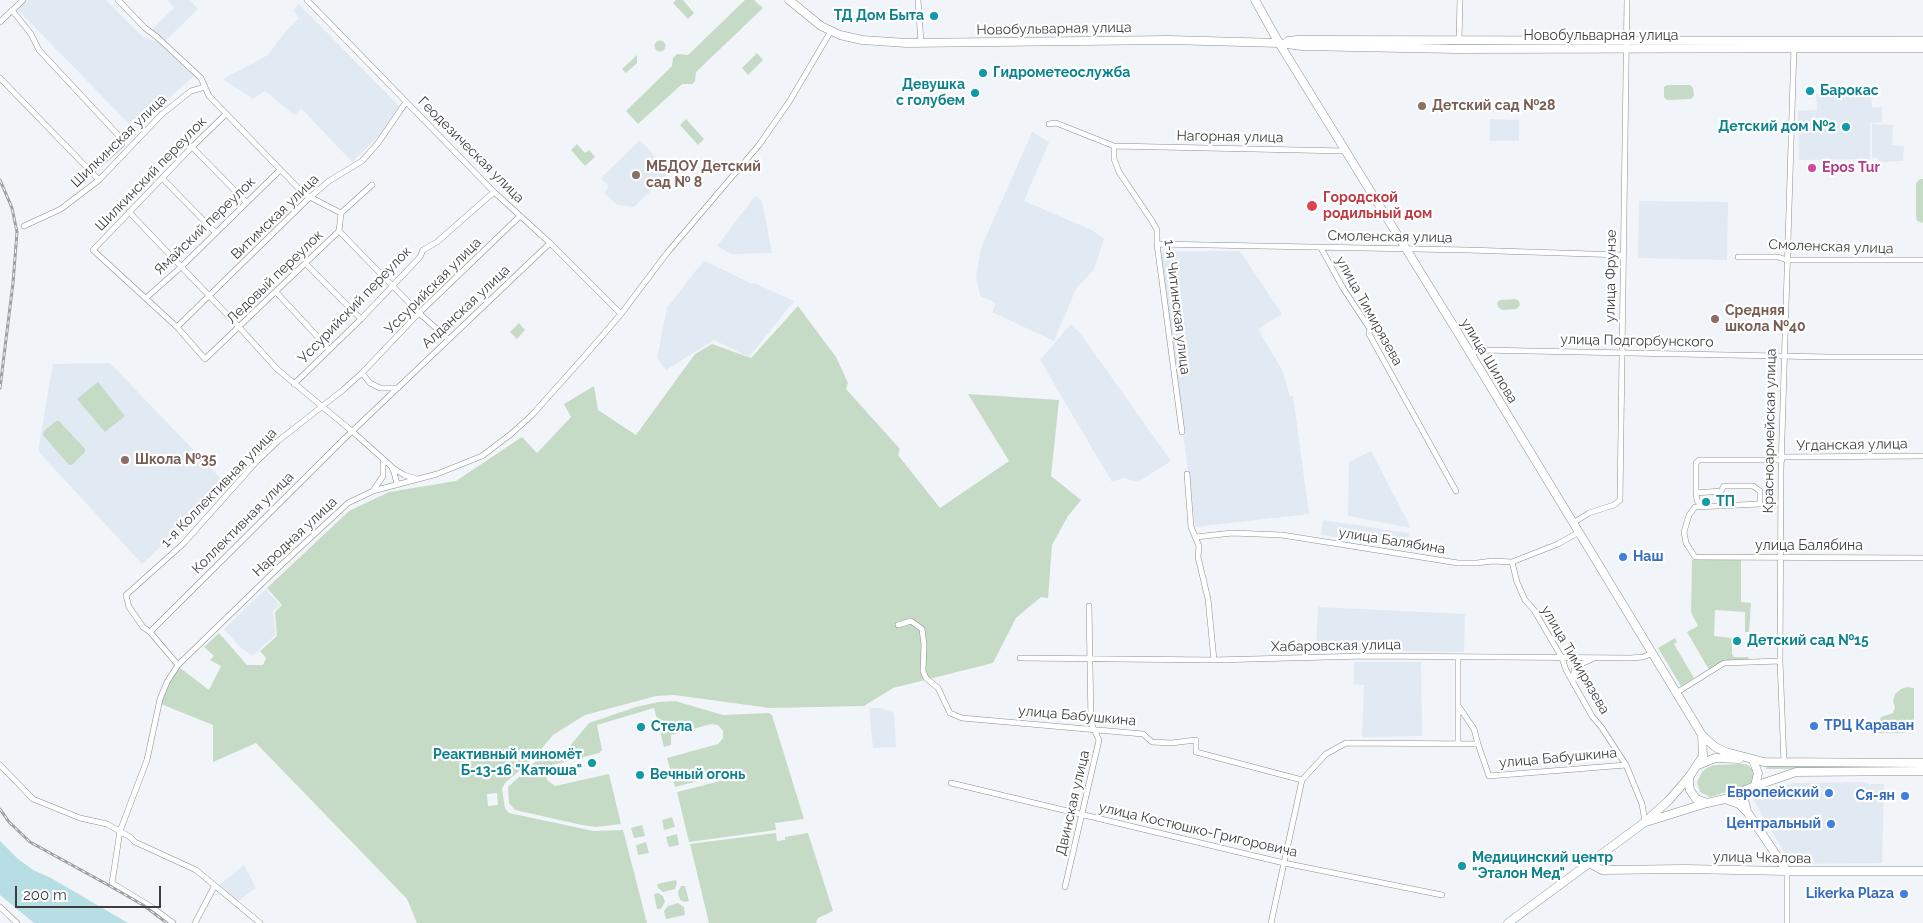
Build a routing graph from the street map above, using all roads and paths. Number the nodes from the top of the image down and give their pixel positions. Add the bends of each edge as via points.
1 (23, 0) edge
2 (118, 0) edge
3 (307, 0) edge
4 (790, 0) edge
5 (918, 0) edge
6 (1255, 0) edge
7 (1460, 0) edge
8 (1627, 0) edge
9 (12, 10) junction
10 (0, 22) edge
11 (831, 31) junction
12 (1459, 40) junction
13 (1923, 41) edge
14 (1279, 42) junction
15 (921, 43) junction
16 (1627, 45) junction
17 (1794, 45) junction
18 (1923, 48) edge
19 (0, 78) edge
20 (204, 87) junction
21 (406, 102) junction
22 (226, 114) junction
23 (1049, 124) dead end
24 (1114, 146) junction
25 (192, 147) junction
26 (1345, 151) junction
27 (280, 170) junction
28 (91, 172) junction
29 (162, 178) junction
30 (99, 180) junction
31 (372, 186) dead end
32 (494, 192) junction
33 (309, 198) junction
34 (246, 202) junction
35 (129, 212) junction
36 (342, 213) junction
37 (520, 216) junction
38 (24, 226) dead end
39 (339, 231) junction
40 (215, 232) junction
41 (550, 243) junction
42 (1157, 244) junction
43 (1321, 248) junction
44 (1406, 249) junction
45 (1623, 255) junction
46 (1738, 257) dead end
47 (1787, 260) junction
48 (1923, 260) edge
49 (306, 264) junction
50 (181, 267) junction
51 (393, 286) junction
52 (276, 292) junction
53 (209, 296) junction
54 (146, 298) junction
55 (420, 313) junction
56 (621, 314) junction
57 (360, 320) junction
58 (239, 326) junction
59 (177, 327) junction
60 (448, 339) junction
61 (329, 349) junction
62 (1621, 352) junction
63 (1470, 354) junction
64 (1784, 355) junction
65 (1923, 357) edge
66 (362, 373) junction
67 (294, 384) junction
68 (398, 388) junction
69 (322, 406) junction
70 (353, 432) junction
71 (1182, 432) dead end
72 (1923, 456) edge
73 (1782, 458) junction
74 (383, 459) junction
75 (391, 466) junction
76 (1187, 474) dead end
77 (420, 479) junction
78 (397, 484) junction
79 (1456, 490) dead end
80 (373, 491) junction
81 (1696, 493) junction
82 (1701, 506) junction
83 (1573, 523) junction
84 (1579, 532) junction
85 (1196, 537) junction
86 (1780, 558) junction
87 (1923, 558) edge
88 (1512, 562) junction
89 (1089, 606) dead end
90 (898, 625) dead end
91 (150, 632) junction
92 (1653, 653) junction
93 (1020, 658) dead end
94 (1458, 658) junction
95 (1562, 658) junction
96 (1595, 658) junction
97 (1089, 660) junction
98 (1214, 660) junction
99 (1780, 661) junction
100 (178, 665) junction
101 (1573, 683) junction
102 (1676, 693) junction
103 (1458, 706) junction
104 (1095, 731) junction
105 (1702, 735) junction
106 (1458, 744) junction
107 (1478, 744) junction
108 (1753, 760) junction
109 (1784, 762) junction
110 (1923, 762) edge
111 (0, 765) edge
112 (1626, 765) junction
113 (1698, 765) junction
114 (1923, 771) edge
115 (1689, 777) junction
116 (1302, 780) junction
117 (951, 783) dead end
118 (1755, 786) junction
119 (1747, 790) junction
120 (1725, 799) junction
121 (1707, 803) junction
122 (1748, 813) junction
123 (1082, 814) junction
124 (1644, 822) junction
125 (120, 831) junction
126 (1284, 863) junction
127 (1589, 863) junction
128 (1923, 870) edge
129 (1787, 871) junction
130 (214, 887) junction
131 (1065, 887) dead end
132 (1442, 895) dead end
133 (0, 907) edge
134 (17, 923) edge
135 (173, 923) edge
136 (194, 923) edge
137 (260, 923) edge
138 (1271, 923) edge
139 (1508, 923) edge
140 (1787, 923) edge

1 - 9 street
2 - 20 street via 201,78
3 - 21 street, Геодезическая улица
4 - 11 main road, Новобульварная улица
5 - 15 street
6 - 14 main road, улица Шилова
7 - 12 street
8 - 16 street, улица Фрунзе
9 - 10 street
9 - 28 street via 39,50 120,136 122,144
11 - 15 main road, Новобульварная улица via 862,40
11 - 56 street, Народная улица via 767,134 667,253
12 - 14 main road, Новобульварная улица
12 - 16 main road, Новобульварная улица
13 - 17 main road, Новобульварная улица
14 - 15 main road, Новобульварная улица
14 - 16 main road, Новобульварная улица via 1302,46 1446,49
14 - 26 main road, улица Шилова
16 - 17 main road, Новобульварная улица
16 - 45 street, улица Фрунзе
17 - 18 main road, Новобульварная улица
17 - 47 street, Красноармейская улица
19 - 28 street
20 - 22 street
20 - 30 street, Шилкинская улица via 190,91 162,114
21 - 32 street, Геодезическая улица
21 - 33 street, Витимская улица via 362,161
22 - 25 street, Шилкинский переулок
22 - 27 street
23 - 24 street via 1056,123
24 - 26 street, Нагорная улица
24 - 42 street, 1-я Читинская улица via 1119,172 1152,220 1157,230
25 - 29 street, Шилкинский переулок
25 - 34 street
26 - 44 main road, улица Шилова
27 - 33 street
27 - 34 street, Ямайский переулок
28 - 30 street
29 - 35 street, Шилкинский переулок
29 - 40 street
30 - 38 street, Шилкинская улица via 61,209
31 - 36 street
32 - 37 street, Геодезическая улица
32 - 51 street, Уссурийский переулок via 437,242 423,250
33 - 36 street
33 - 53 street, Витимская улица
34 - 40 street, Ямайский переулок
35 - 50 street
35 - 54 street, Шилкинский переулок via 93,250
36 - 39 street, Ледовый переулок
37 - 41 street, Геодезическая улица
37 - 55 street, Уссурийская улица
39 - 49 street, Ледовый переулок
39 - 51 street
40 - 50 street, Ямайский переулок
41 - 56 street, Геодезическая улица
41 - 60 street, Алданская улица
42 - 43 street, Смоленская улица
42 - 71 street, 1-я Читинская улица
43 - 44 street, Смоленская улица
43 - 79 street, улица Тимирязева via 1370,329 1369,334
44 - 45 street, Смоленская улица
44 - 63 main road, улица Шилова
45 - 62 street, улица Фрунзе
46 - 47 street, Смоленская улица via 1778,256
47 - 48 street, Смоленская улица
47 - 64 street, Красноармейская улица
49 - 52 street, Ледовый переулок
49 - 57 street
50 - 53 street
50 - 54 street, Ямайский переулок
51 - 55 street
51 - 57 street, Уссурийский переулок
52 - 58 street, Ледовый переулок
52 - 61 street
53 - 58 street
53 - 59 street, Витимская улица
54 - 59 street
55 - 60 street
55 - 66 street, Уссурийская улица
56 - 77 street, Народная улица via 511,434 482,456
57 - 61 street, Уссурийский переулок
58 - 59 street, Ледовый переулок via 205,359
58 - 67 street
60 - 68 street, Алданская улица
61 - 67 street, Уссурийский переулок
62 - 63 street, улица Подгорбунского via 1481,350
62 - 64 street, улица Подгорбунского
62 - 83 street, улица Фрунзе via 1620,500
63 - 83 main road, улица Шилова
64 - 65 street, улица Подгорбунского
64 - 73 street, Красноармейская улица
66 - 68 street via 380,388
66 - 69 street, Уссурийская улица
67 - 69 street
68 - 70 street, Алданская улица
69 - 70 street
69 - 91 street, 1-я Коллективная улица via 278,441 183,544 126,595 129,607
70 - 74 street
70 - 91 street, Коллективная улица
72 - 73 street, Угданская улица
73 - 81 street, Угданская улица via 1698,460
73 - 86 street, Красноармейская улица
74 - 75 street
74 - 80 street via 383,476
75 - 77 street via 404,475
75 - 78 street
76 - 85 street via 1192,527
77 - 78 street, Народная улица
78 - 80 street, Народная улица
80 - 100 street, Народная улица via 348,503
81 - 82 street
81 - 82 street via 1721,492 1724,486 1753,486 1760,491 1760,504
82 - 86 street, улица Балябина via 1693,509 1684,532 1686,543 1695,557
83 - 84 main road, улица Шилова
84 - 88 street, улица Балябина
84 - 92 main road, улица Шилова
85 - 88 street, улица Балябина via 1232,533 1282,535 1458,563
85 - 98 street via 1208,599
86 - 87 street, улица Балябина
86 - 99 street, Красноармейская улица
88 - 95 street, улица Тимирязева via 1525,600
89 - 97 street, Двинская улица
90 - 104 street, улица Бабушкина via 911,621 922,629 923,671 938,688 950,713 962,718
91 - 100 street
92 - 96 street, Хабаровская улица via 1643,657
92 - 102 main road, улица Шилова
93 - 97 street, Хабаровская улица
94 - 95 street, Хабаровская улица
94 - 98 street, Хабаровская улица via 1365,656
94 - 103 street
95 - 96 street, Хабаровская улица
95 - 101 street, улица Тимирязева
96 - 101 street via 1577,666
97 - 98 street, Хабаровская улица
97 - 104 street, Двинская улица via 1091,723
99 - 102 street via 1724,663
99 - 109 street, Красноармейская улица
100 - 125 street, Народная улица via 160,699 147,760
101 - 112 street, улица Тимирязева
102 - 105 main road, улица Шилова
103 - 106 street
103 - 107 street via 1474,729
104 - 116 street, улица Бабушкина via 1143,734 1152,742 1171,744 1196,740 1196,752
104 - 123 street, Двинская улица via 1099,740
105 - 108 main road via 1715,747
105 - 113 main road via 1703,756
106 - 107 street
106 - 116 street via 1346,743 1326,754
107 - 112 street, улица Бабушкина via 1489,776
108 - 109 main road
108 - 113 main road via 1716,758
108 - 118 main road via 1758,773
109 - 110 main road
111 - 125 street via 33,799
112 - 124 street, улица Тимирязева via 1642,804
113 - 115 main road
114 - 118 main road via 1796,772
115 - 121 main road via 1692,795
115 - 124 main road via 1670,800
116 - 126 street
117 - 123 street, улица Костюшко-Григоровича
118 - 119 main road
119 - 120 main road
119 - 122 main road via 1744,800
120 - 121 main road
120 - 122 main road via 1739,804
121 - 124 main road
122 - 129 main road
123 - 126 street, улица Костюшко-Григоровича
123 - 131 street, Двинская улица
124 - 127 main road
125 - 130 street via 135,842 196,870
125 - 135 street, Народная улица via 112,883
126 - 132 street, улица Костюшко-Григоровича
126 - 138 street
127 - 129 main road, улица Чкалова via 1602,870
127 - 139 main road
128 - 129 main road, улица Чкалова
129 - 140 street
130 - 136 street
130 - 137 street
133 - 134 street

